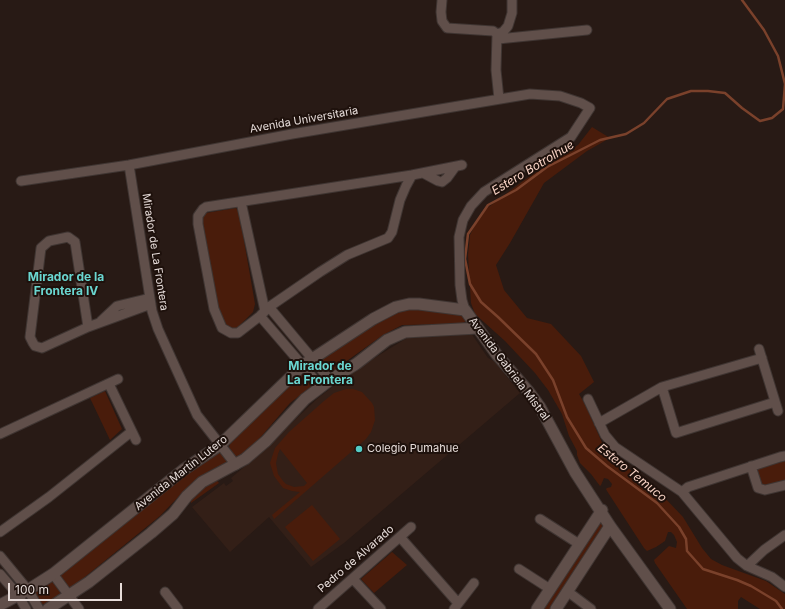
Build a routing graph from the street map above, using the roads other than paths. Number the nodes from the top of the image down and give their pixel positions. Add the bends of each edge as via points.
1 (442, 0) edge
2 (512, 0) edge
3 (587, 30) dead end
4 (498, 36) junction
5 (499, 99) junction
6 (590, 108) joint
7 (129, 164) junction
8 (459, 166) dead end
9 (412, 175) junction
10 (21, 181) dead end
11 (241, 202) junction
12 (150, 301) junction
13 (464, 310) junction
14 (265, 312) junction
15 (88, 327) junction
16 (478, 328) junction
17 (308, 362) junction
18 (118, 379) dead end
19 (326, 383) junction
20 (109, 384) junction
21 (662, 387) junction
22 (588, 399) dead end
23 (599, 423) junction
24 (0, 434) edge
25 (220, 445) junction
26 (785, 456) edge
27 (236, 465) junction
28 (751, 466) junction
29 (785, 485) edge
30 (682, 492) junction
31 (602, 510) junction
32 (540, 519) dead end
33 (610, 526) junction
34 (411, 527) dead end
35 (0, 532) edge
36 (785, 535) edge
37 (400, 537) junction
38 (579, 544) junction
39 (0, 556) edge
40 (747, 566) junction
41 (8, 568) junction
42 (519, 569) dead end
43 (0, 574) edge
44 (53, 574) junction
45 (353, 578) junction
46 (474, 582) dead end
47 (785, 587) edge
48 (550, 589) junction
49 (28, 590) junction
50 (567, 591) junction
51 (165, 592) dead end
52 (18, 595) junction
53 (69, 595) junction
54 (0, 605) edge
55 (456, 606) edge
56 (54, 607) edge
57 (26, 609) edge
58 (39, 609) edge
59 (79, 609) edge
60 (178, 609) edge
61 (318, 609) edge
62 (381, 609) edge
63 (537, 609) edge
64 (556, 609) edge
65 (591, 609) edge
66 (670, 609) edge

1 - 4 street via 442,21 447,28 493,31
2 - 4 street via 508,26
3 - 4 street
4 - 5 street via 496,70
5 - 6 street, Avenida Universitaria via 550,94
5 - 7 street, Avenida Universitaria
6 - 13 street, Avenida Gabriela Mistral via 571,137 484,192 471,206 463,220 459,237 460,285
7 - 10 street, Avenida Universitaria
7 - 12 street, Mirador de La Frontera
8 - 9 street
9 - 11 street
9 - 14 street via 400,200 392,232 388,238 347,255
11 - 14 street
11 - 14 street via 206,207 198,216 214,309 222,328 231,333 238,333
12 - 15 street
12 - 25 street, Mirador de La Frontera via 158,329 196,415
13 - 16 street, Avenida Gabriela Mistral
13 - 17 street, Avenida Martín Lutero via 419,304 396,307 373,319
14 - 17 street
15 - 15 street via 42,348 35,346 31,340 41,248 49,241 68,237 75,242
16 - 19 street, Avenida Martín Lutero via 398,334
16 - 31 street, Avenida Gabriela Mistral via 540,406 566,456
17 - 19 street
17 - 25 street, Avenida Martín Lutero
18 - 20 street
19 - 27 street, Avenida Martín Lutero via 305,399 256,449
20 - 24 street
20 - 35 street via 134,436
21 - 21 street via 760,353 777,406 676,433
21 - 23 street
22 - 23 street
23 - 30 street via 608,441 615,447
25 - 27 street, Mirador de La Frontera
25 - 44 street, Avenida Martín Lutero via 183,470
26 - 28 street
27 - 53 street, Avenida Martín Lutero via 202,482 167,519
28 - 29 street via 758,488 766,490
28 - 30 street via 688,487
30 - 40 street via 720,540
31 - 33 street, Avenida Gabriela Mistral
31 - 38 street
32 - 38 street
33 - 50 street
33 - 66 street, Avenida Gabriela Mistral
34 - 37 street, Pedro de Alvarado
36 - 40 street
37 - 45 street, Pedro de Alvarado
37 - 55 street
38 - 48 street
39 - 41 street
40 - 47 street via 772,577
41 - 43 street
41 - 49 street
42 - 48 street
43 - 52 street
44 - 49 street, Avenida Martín Lutero
44 - 53 street
45 - 61 street, Pedro de Alvarado
45 - 62 street
46 - 55 street
48 - 63 street
49 - 52 street, Avenida Martín Lutero
49 - 58 street
50 - 64 street
50 - 65 street
51 - 60 street
52 - 54 street, Avenida Martín Lutero
52 - 57 street
53 - 56 street, Avenida Martín Lutero
53 - 59 street

